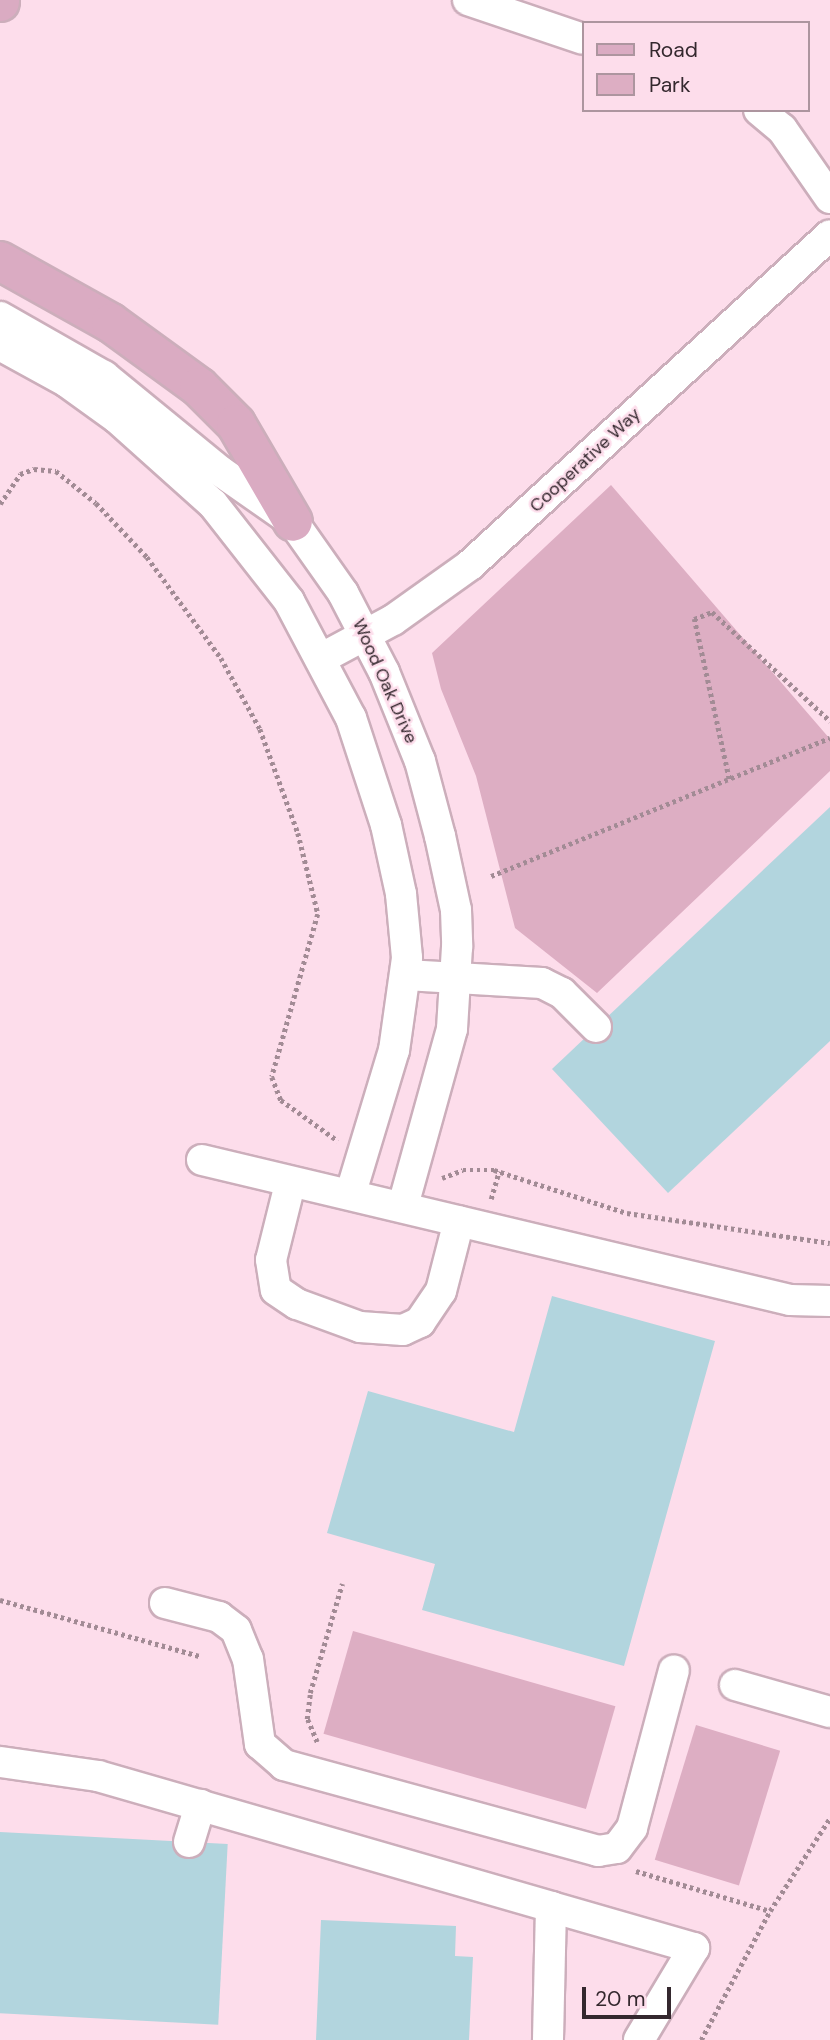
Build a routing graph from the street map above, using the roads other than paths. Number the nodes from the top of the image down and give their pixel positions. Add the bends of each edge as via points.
1 (468, 0) edge
2 (582, 39) edge
3 (762, 112) edge
4 (830, 198) edge
5 (830, 235) edge
6 (0, 261) edge
7 (0, 317) edge
8 (0, 345) edge
9 (293, 522) junction
10 (367, 634) junction
11 (322, 658) junction
12 (406, 975) junction
13 (457, 977) junction
14 (596, 1027) dead end
15 (202, 1160) dead end
16 (290, 1184) junction
17 (351, 1192) junction
18 (403, 1206) junction
19 (458, 1221) junction
20 (830, 1301) edge
21 (165, 1603) dead end
22 (674, 1670) dead end
23 (735, 1685) dead end
24 (830, 1712) edge
25 (0, 1762) edge
26 (200, 1805) junction
27 (189, 1842) dead end
28 (551, 1907) junction
29 (548, 2040) edge
30 (639, 2040) edge

1 - 2 street
3 - 4 street via 782,128
5 - 10 street, Cooperative Way via 470,565
6 - 9 main road via 111,323 206,394 249,442
7 - 9 street, Wood Oak Drive via 104,376 220,471
8 - 11 street via 91,399 187,478 254,551
9 - 10 street, Wood Oak Drive
10 - 11 street, Cooperative Way
10 - 13 street, Wood Oak Drive via 415,749 440,836 456,910
11 - 12 street via 377,790 401,894
12 - 13 street
12 - 17 street via 394,1050
13 - 14 street via 542,983 562,993
13 - 18 street, Wood Oak Drive via 446,1057
15 - 16 street
16 - 17 street
16 - 19 street via 271,1260 276,1290 297,1304 359,1327 402,1330 420,1322 441,1291
17 - 18 street
18 - 19 street
19 - 20 street via 790,1300
21 - 22 street via 219,1617 236,1630 248,1659 260,1744 284,1765 598,1851 617,1848 632,1828
23 - 24 street
25 - 26 street via 98,1776
26 - 27 street
26 - 28 street
28 - 29 street
28 - 30 street via 694,1948

